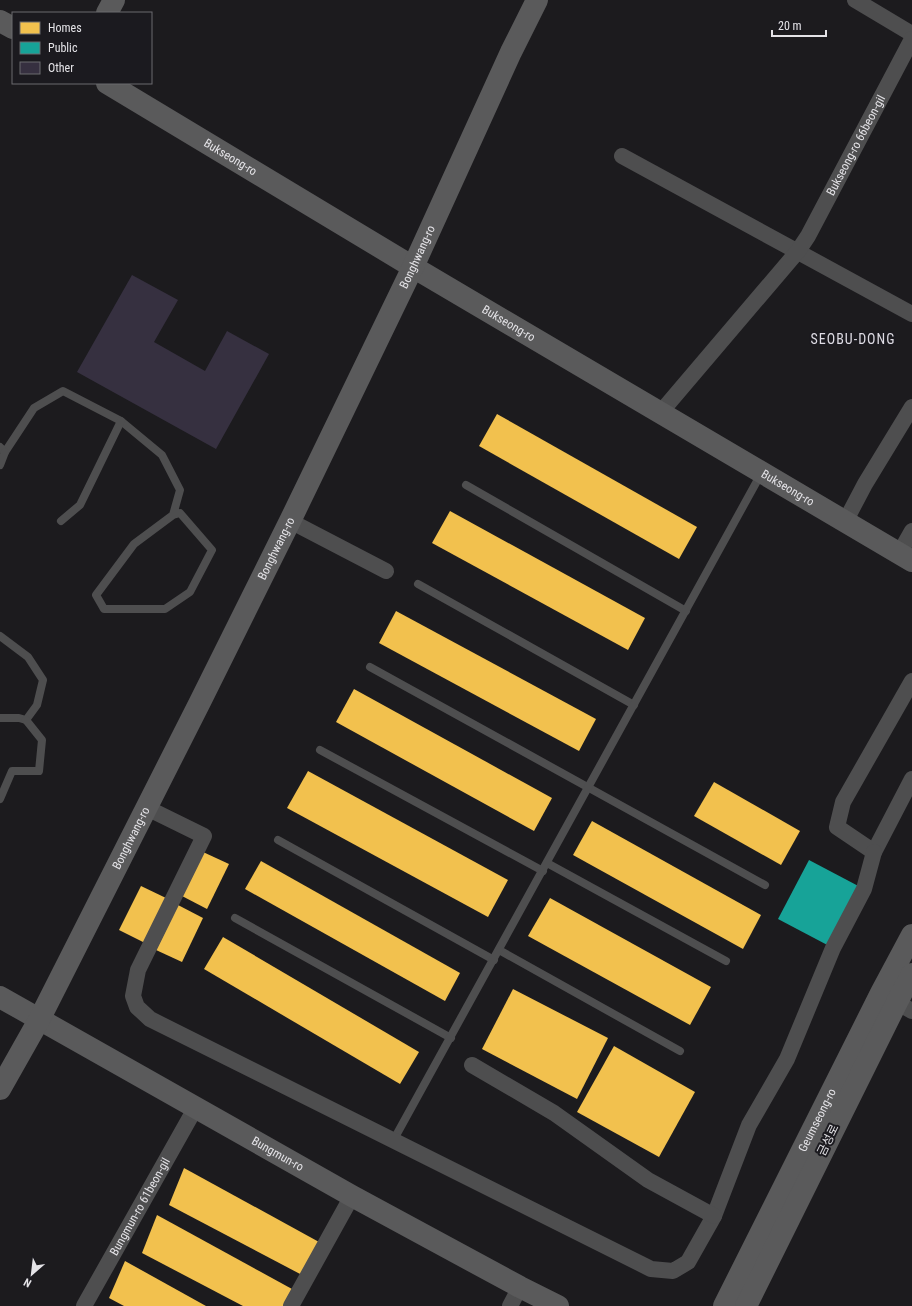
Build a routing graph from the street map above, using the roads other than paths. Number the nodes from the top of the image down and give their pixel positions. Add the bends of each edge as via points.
1 (114, 0) edge
2 (537, 0) edge
3 (855, 0) edge
4 (108, 12) edge
5 (0, 21) edge
6 (12, 27) edge
7 (912, 34) edge
8 (912, 39) edge
9 (109, 84) edge
10 (622, 156) dead end
11 (798, 251) junction
12 (413, 267) junction
13 (912, 314) edge
14 (912, 407) edge
15 (661, 412) junction
16 (121, 421) junction
17 (2, 450) edge
18 (0, 465) edge
19 (762, 472) junction
20 (466, 485) dead end
21 (173, 515) junction
22 (61, 521) dead end
23 (290, 521) junction
24 (845, 522) junction
25 (912, 531) edge
26 (905, 558) edge
27 (386, 571) dead end
28 (418, 584) dead end
29 (686, 611) junction
30 (0, 636) edge
31 (370, 667) dead end
32 (912, 681) edge
33 (634, 705) junction
34 (0, 718) edge
35 (26, 720) junction
36 (320, 750) dead end
37 (912, 779) edge
38 (589, 787) junction
39 (0, 799) edge
40 (147, 808) junction
41 (278, 840) dead end
42 (874, 852) junction
43 (547, 863) junction
44 (543, 871) junction
45 (765, 885) dead end
46 (235, 918) dead end
47 (912, 936) edge
48 (499, 950) junction
49 (494, 960) junction
50 (726, 961) dead end
51 (912, 974) edge
52 (0, 997) edge
53 (897, 1002) edge
54 (39, 1020) junction
55 (451, 1038) junction
56 (680, 1051) dead end
57 (472, 1065) dead end
58 (0, 1089) edge
59 (196, 1107) junction
60 (393, 1141) junction
61 (352, 1196) junction
62 (714, 1216) junction
63 (520, 1287) junction
64 (84, 1306) edge
65 (290, 1306) edge
66 (510, 1306) edge
67 (558, 1306) edge
68 (724, 1306) edge
69 (746, 1306) edge

1 - 4 street
2 - 12 street, Bonghwang-ro
3 - 7 street
5 - 6 street
8 - 11 street, Bukseong-ro 66beon-gil
9 - 12 street, Bukseong-ro
10 - 11 street
11 - 13 street
11 - 15 street, Bukseong-ro 66beon-gil
12 - 15 street, Bukseong-ro
12 - 23 street, Bonghwang-ro
14 - 24 street
15 - 19 street, Bukseong-ro
16 - 17 lane via 63,391 34,408
16 - 21 lane via 162,456 180,490
16 - 22 lane via 80,505
17 - 18 lane
19 - 24 street, Bukseong-ro
19 - 29 lane
20 - 29 lane
21 - 21 lane via 134,544 96,595 104,609 164,609 190,592 212,550 180,513
23 - 27 street
23 - 40 street, Bonghwang-ro
24 - 26 street, Bukseong-ro
25 - 26 street
28 - 33 lane
29 - 33 lane
30 - 35 lane via 28,657 43,680 37,705
31 - 38 lane
32 - 42 street via 843,802 837,827
33 - 38 lane
34 - 35 lane
35 - 39 lane via 42,740 39,771 12,771
36 - 44 lane
37 - 42 street
38 - 43 lane
38 - 45 lane
40 - 54 street, Bonghwang-ro
40 - 60 street via 204,836 138,970 133,996 137,1007 150,1019
41 - 49 lane
42 - 62 street via 864,889 833,948 787,1059 749,1125
43 - 44 lane
43 - 50 lane
44 - 48 lane
46 - 55 lane
47 - 53 street, Geumseong-ro
48 - 49 lane
48 - 56 lane
49 - 55 lane
51 - 53 street, 금성로
52 - 54 street, Bungmun-ro
53 - 68 street, Geumseong-ro
53 - 69 street, 금성로
54 - 58 street, Bonghwang-ro
54 - 59 street, Bungmun-ro
55 - 60 lane
57 - 62 street via 554,1113 648,1180
59 - 61 street, Bungmun-ro
59 - 64 street, Bungmun-ro 61beon-gil
60 - 62 street via 651,1270 673,1271 688,1262
61 - 63 street, Bungmun-ro
61 - 65 street
63 - 66 street
63 - 67 street, Bungmun-ro

